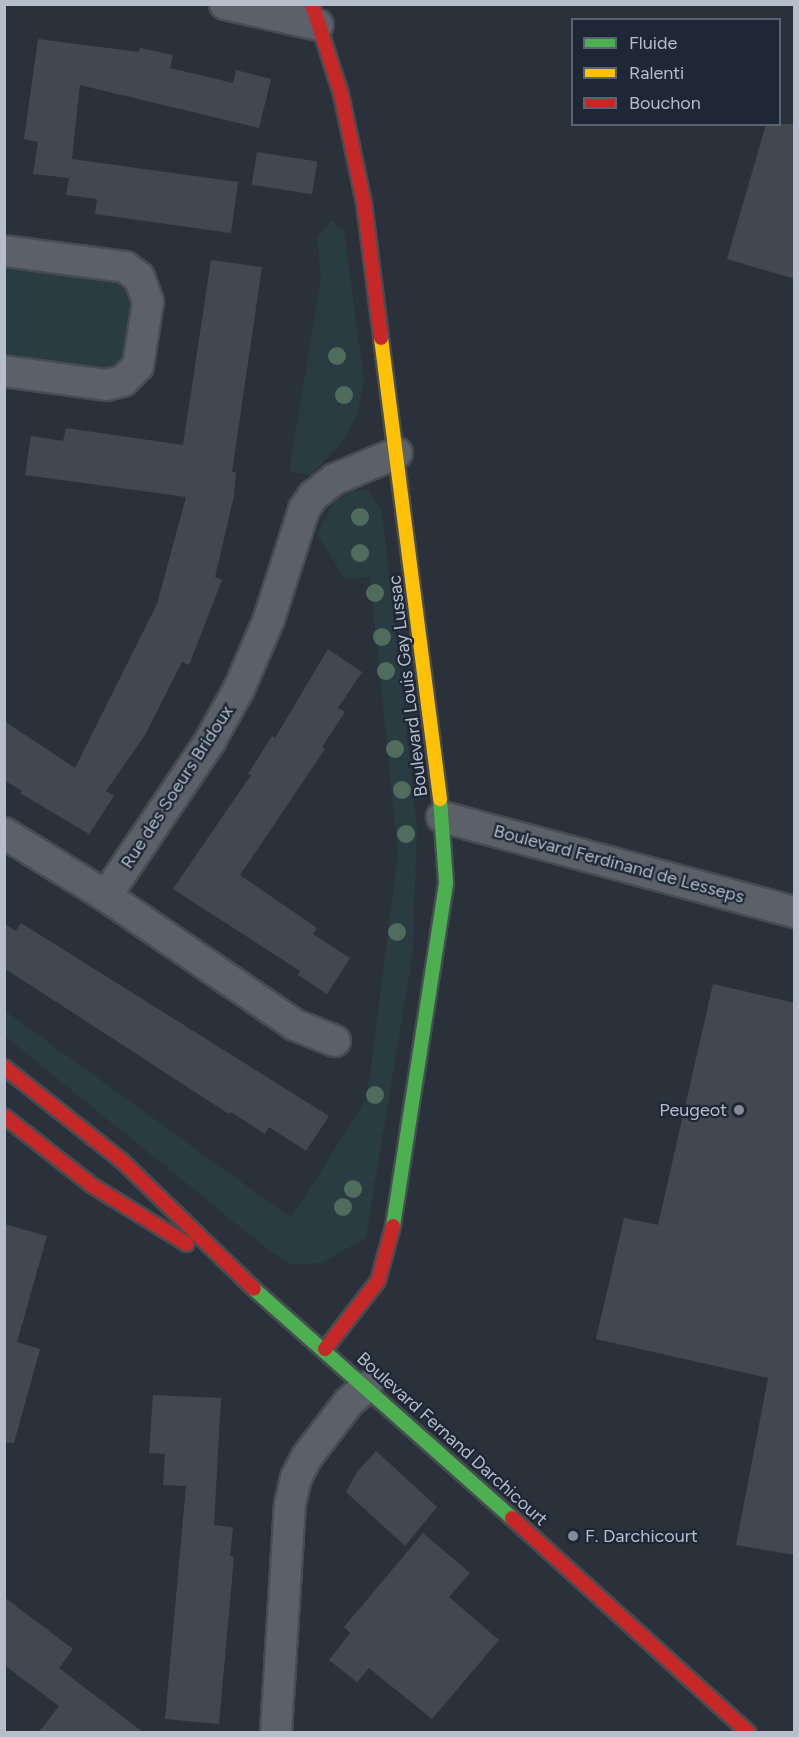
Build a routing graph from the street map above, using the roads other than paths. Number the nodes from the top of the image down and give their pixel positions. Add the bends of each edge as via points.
1 (225, 4) edge
2 (315, 15) edge
3 (4, 251) edge
4 (4, 371) edge
5 (397, 453) junction
6 (442, 817) junction
7 (4, 833) edge
8 (106, 896) junction
9 (795, 912) edge
10 (336, 1041) dead end
11 (4, 1067) edge
12 (4, 1116) edge
13 (235, 1273) junction
14 (325, 1349) junction
15 (366, 1387) junction
16 (276, 1732) edge
17 (748, 1732) edge

1 - 2 street
2 - 5 street, Boulevard Louis Gay Lussac via 355,149
3 - 4 street via 124,267 139,277 148,303 138,366 123,381 106,385
5 - 6 street, Boulevard Louis Gay Lussac
5 - 8 street, Rue des Soeurs Bridoux via 335,479 312,496 304,509 269,619 239,689 210,741
6 - 9 street, Boulevard Ferdinand de Lesseps
6 - 14 street, Boulevard Louis Gay Lussac via 444,904 389,1252 378,1281
7 - 8 street
8 - 10 street via 296,1025
11 - 13 street, Boulevard Fernand Darchicourt via 121,1160
12 - 13 street, Boulevard Fernand Darchicourt via 93,1186
13 - 14 street, Boulevard Fernand Darchicourt
14 - 15 street, Boulevard Fernand Darchicourt
15 - 16 street via 349,1402 306,1458 296,1478 290,1504
15 - 17 street, Boulevard Fernand Darchicourt

